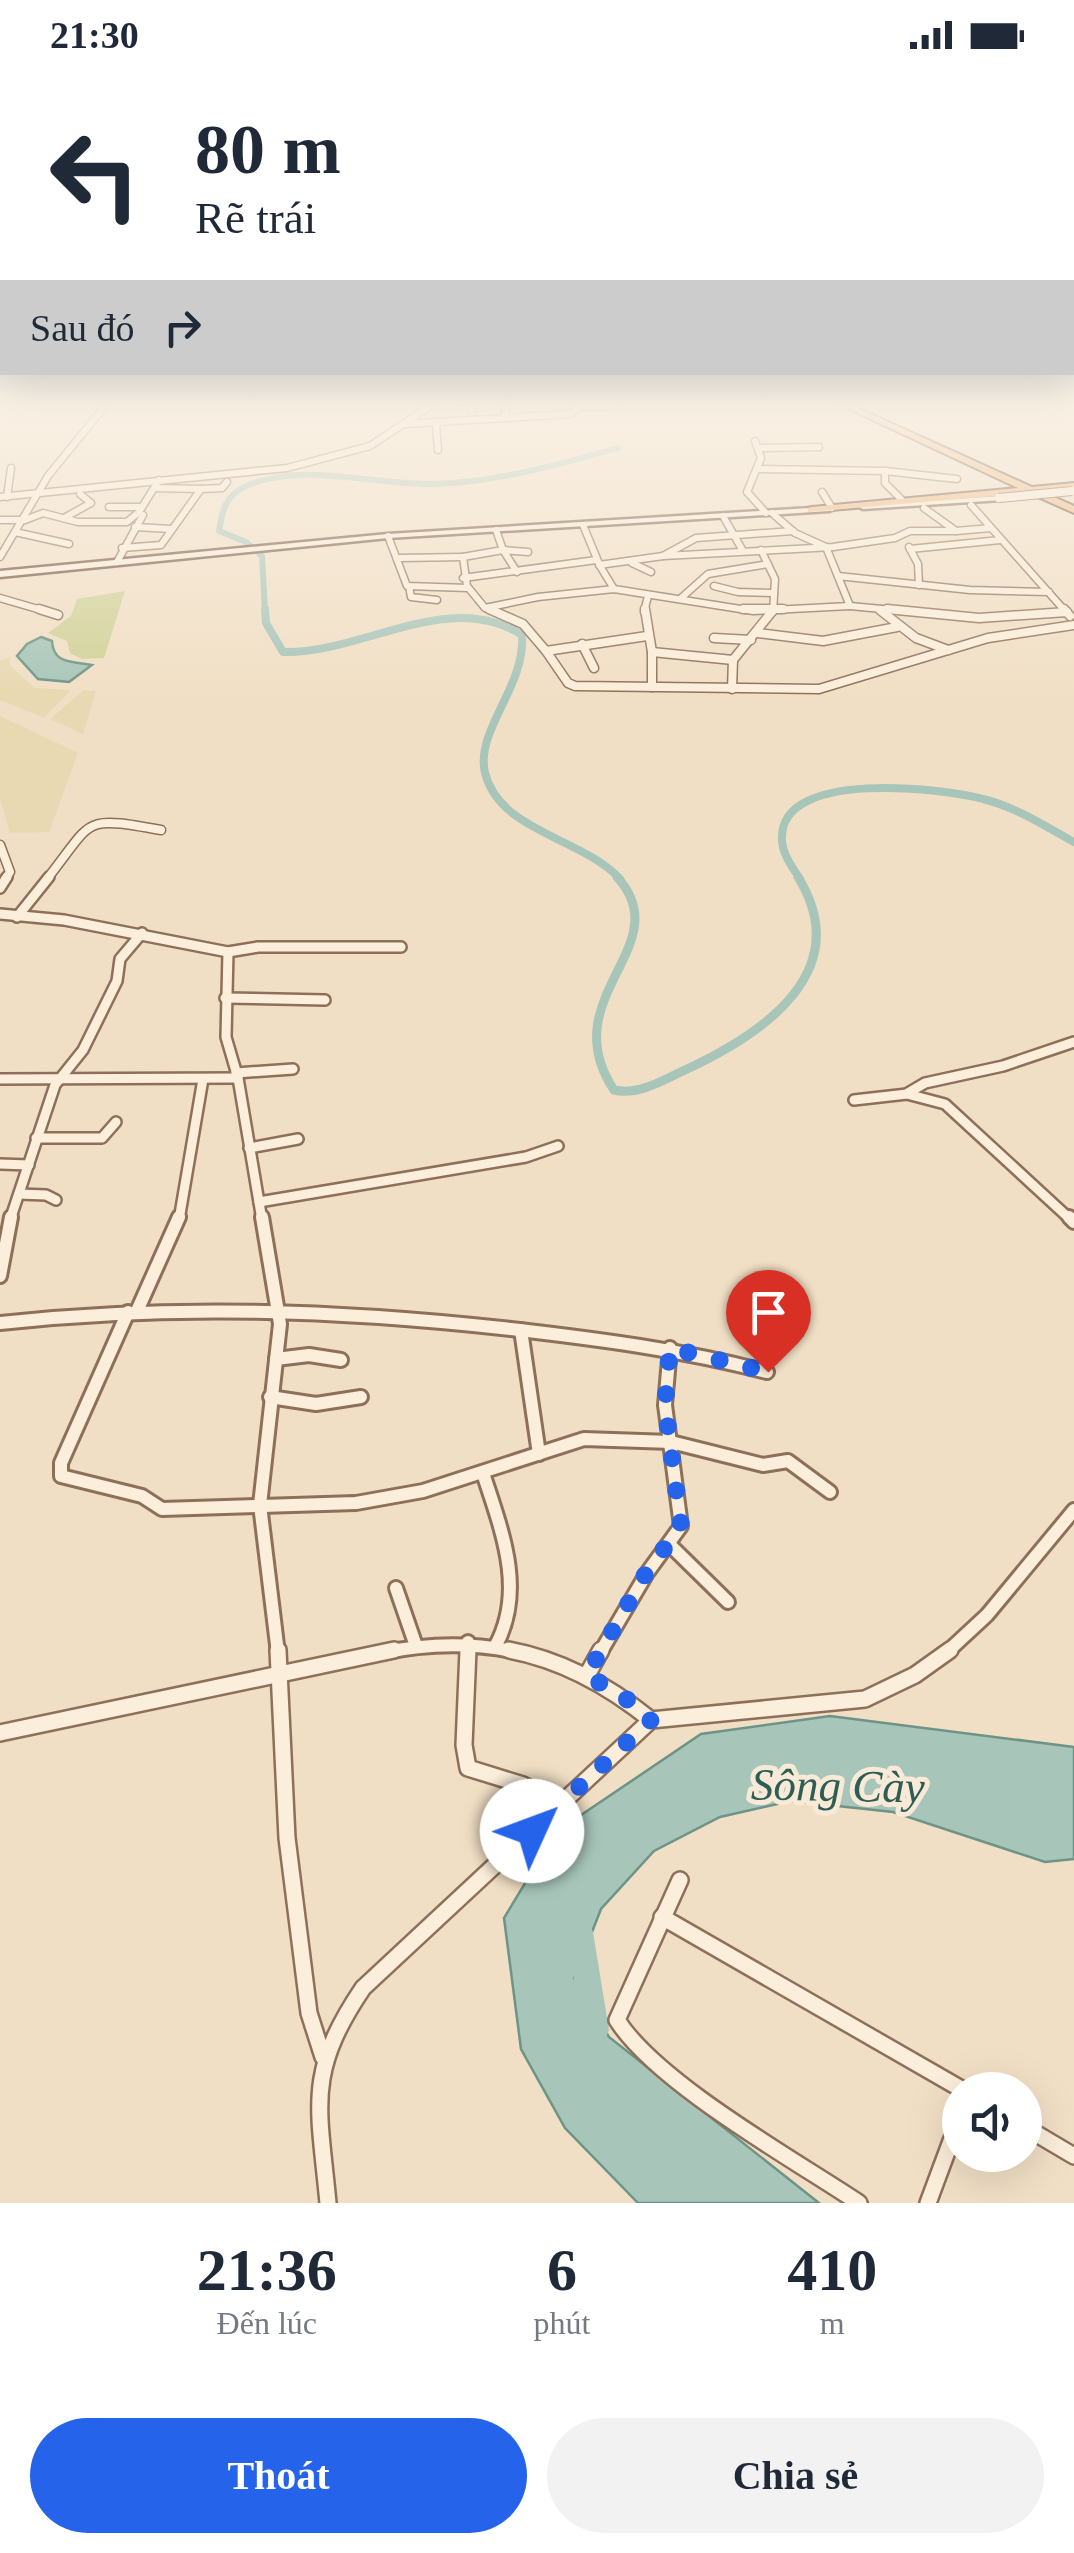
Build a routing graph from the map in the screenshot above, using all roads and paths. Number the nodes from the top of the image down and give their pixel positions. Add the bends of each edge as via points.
1 (34, 501) edge
2 (87, 501) edge
3 (147, 501) edge
4 (150, 501) edge
5 (192, 501) edge
6 (756, 501) edge
7 (827, 501) edge
8 (902, 501) joint
9 (907, 501) edge
10 (960, 501) edge
11 (1019, 501) edge
12 (971, 505) junction
13 (142, 507) junction
14 (109, 508) dead end
15 (832, 508) junction
16 (924, 508) junction
17 (812, 510) junction
18 (769, 513) junction
19 (722, 516) junction
20 (63, 518) junction
21 (0, 520) edge
22 (23, 520) junction
23 (583, 525) junction
24 (136, 527) junction
25 (991, 528) junction
26 (171, 529) junction
27 (496, 530) junction
28 (793, 531) junction
29 (956, 531) junction
30 (16, 532) junction
31 (733, 535) junction
32 (388, 536) junction
33 (904, 538) junction
34 (1000, 540) junction
35 (968, 542) junction
36 (69, 544) dead end
37 (826, 547) junction
38 (122, 548) junction
39 (910, 548) junction
40 (503, 550) junction
41 (760, 550) junction
42 (743, 551) junction
43 (528, 552) dead end
44 (663, 556) junction
45 (0, 557) edge
46 (463, 557) junction
47 (399, 558) junction
48 (117, 562) junction
49 (631, 562) junction
50 (598, 563) junction
51 (768, 564) junction
52 (517, 572) junction
53 (651, 572) dead end
54 (0, 574) edge
55 (838, 576) junction
56 (464, 578) junction
57 (920, 585) junction
58 (409, 586) junction
59 (714, 586) dead end
60 (468, 588) junction
61 (614, 589) junction
62 (1049, 592) junction
63 (774, 593) junction
64 (648, 596) junction
65 (0, 598) edge
66 (680, 598) junction
67 (437, 600) dead end
68 (850, 606) junction
69 (486, 608) junction
70 (880, 610) junction
71 (774, 611) junction
72 (1066, 612) junction
73 (58, 615) dead end
74 (1074, 623) edge
75 (897, 627) junction
76 (758, 633) junction
77 (648, 636) junction
78 (714, 638) dead end
79 (751, 640) junction
80 (582, 644) junction
81 (546, 651) junction
82 (950, 651) junction
83 (652, 652) junction
84 (733, 660) junction
85 (594, 668) dead end
86 (652, 688) junction
87 (732, 689) junction
88 (160, 830) dead end
89 (0, 845) edge
90 (0, 888) edge
91 (0, 914) edge
92 (18, 917) junction
93 (142, 933) junction
94 (401, 947) dead end
95 (228, 952) junction
96 (225, 998) junction
97 (324, 1000) dead end
98 (1074, 1042) edge
99 (293, 1069) dead end
100 (237, 1076) junction
101 (0, 1079) edge
102 (60, 1079) junction
103 (204, 1079) junction
104 (907, 1094) junction
105 (854, 1100) dead end
106 (116, 1122) dead end
107 (36, 1138) junction
108 (298, 1140) dead end
109 (558, 1146) dead end
110 (250, 1148) junction
111 (0, 1164) edge
112 (29, 1165) junction
113 (19, 1194) junction
114 (56, 1200) dead end
115 (259, 1202) junction
116 (1074, 1222) edge
117 (0, 1276) edge
118 (132, 1312) junction
119 (278, 1312) junction
120 (0, 1323) edge
121 (522, 1330) junction
122 (670, 1348) junction
123 (276, 1359) junction
124 (341, 1360) dead end
125 (768, 1372) dead end
126 (270, 1397) junction
127 (360, 1397) dead end
128 (671, 1442) junction
129 (539, 1454) junction
130 (483, 1473) junction
131 (830, 1492) dead end
132 (260, 1505) junction
133 (1074, 1510) edge
134 (670, 1545) junction
135 (396, 1588) dead end
136 (728, 1602) dead end
137 (468, 1642) junction
138 (496, 1645) junction
139 (416, 1646) junction
140 (281, 1674) junction
141 (587, 1675) junction
142 (651, 1720) junction
143 (0, 1733) edge
144 (560, 1805) junction
145 (680, 1880) dead end
146 (662, 1917) junction
147 (324, 2058) junction
148 (942, 2078) edge
149 (1042, 2137) edge
150 (1074, 2156) edge
151 (942, 2165) edge
152 (328, 2203) edge
153 (859, 2203) edge
154 (928, 2203) edge

1 - 22 street
2 - 20 street
3 - 13 street
4 - 24 street
5 - 26 street
6 - 18 street
7 - 15 street
8 - 9 highway
8 - 15 highway
10 - 17 main road, bridge
11 - 12 highway
12 - 16 highway
12 - 25 street
13 - 14 street
13 - 20 street via 128,522
15 - 17 highway
16 - 17 highway
16 - 29 street
17 - 18 main road
18 - 19 main road
18 - 28 street
19 - 23 main road
19 - 31 street
20 - 22 street via 43,512
21 - 22 street
22 - 30 street
23 - 27 main road
23 - 50 street
24 - 26 street
24 - 38 street
25 - 29 street
25 - 34 street
26 - 38 street via 159,546
27 - 32 main road
27 - 40 street
28 - 31 street
28 - 37 street
29 - 33 street via 910,531
29 - 35 street
30 - 36 street
30 - 45 street
31 - 42 street
31 - 44 street via 696,538
32 - 47 street
32 - 48 main road
33 - 37 street
33 - 39 street
34 - 35 street
34 - 62 street
35 - 39 street
37 - 41 street
37 - 55 street
38 - 48 street
39 - 57 street
40 - 43 street
40 - 46 street
40 - 52 street
41 - 42 street
41 - 51 street
42 - 44 street
44 - 49 street
46 - 47 street
46 - 56 street
47 - 58 street
48 - 54 main road
49 - 50 street
49 - 53 street
50 - 52 street
50 - 61 street
51 - 63 street
51 - 66 street via 703,574
52 - 56 street
55 - 57 street
55 - 68 street
56 - 60 street
57 - 62 street
58 - 60 street
58 - 67 street via 411,597
59 - 63 street
60 - 69 street
61 - 64 street
61 - 69 street
62 - 72 street
63 - 71 street
64 - 66 street
64 - 77 street
65 - 73 street
66 - 71 street
68 - 70 street
68 - 71 street
69 - 81 street via 523,624
70 - 72 street via 990,618
70 - 75 street
71 - 76 street
72 - 74 street
74 - 82 street
75 - 76 street via 822,641
75 - 82 street
76 - 79 street
77 - 80 street
77 - 83 street
78 - 79 street
79 - 84 street
80 - 81 street
80 - 85 street
81 - 86 street via 572,685
82 - 87 street via 822,689
83 - 84 street
83 - 86 street
84 - 87 street
86 - 87 street
88 - 92 street via 94,822
89 - 90 street via 10,872
91 - 92 street
92 - 93 street
93 - 95 street
93 - 102 street via 120,959 95,1028
94 - 95 street
95 - 96 street
96 - 97 street
96 - 100 street
98 - 104 street
99 - 100 street
100 - 103 street
100 - 110 street
101 - 102 street
102 - 103 street
102 - 107 street
103 - 118 street via 178,1224
104 - 105 street
104 - 116 street via 935,1098 952,1109
106 - 107 street via 102,1138
107 - 112 street
108 - 110 street
109 - 115 street
110 - 115 street
111 - 112 street
112 - 113 street
113 - 114 street
113 - 117 street
115 - 119 street
118 - 119 street
118 - 120 street
118 - 132 street via 60,1476 142,1496 170,1510
119 - 121 street
119 - 123 street
121 - 122 street
121 - 129 street
122 - 125 street
122 - 128 street via 665,1398
123 - 124 street
123 - 126 street
126 - 127 street via 316,1404
126 - 132 street
128 - 129 street via 584,1439
128 - 131 street via 763,1465 788,1461
128 - 134 street via 682,1521
129 - 130 street
130 - 132 street via 356,1502
130 - 138 street via 504,1534 509,1579 509,1617
132 - 140 street
133 - 142 street via 988,1615 915,1675 865,1699
134 - 136 street
134 - 141 street via 646,1573
135 - 139 street
137 - 138 street
137 - 139 street
137 - 144 street via 468,1768 523,1784
138 - 141 street
139 - 140 street
140 - 143 street
140 - 147 street via 287,1838 310,2012
141 - 142 street
142 - 144 street
144 - 147 street via 364,1988
145 - 146 street
146 - 148 street
146 - 153 street via 617,2020 620,2032
147 - 152 street
149 - 150 street
151 - 154 street

